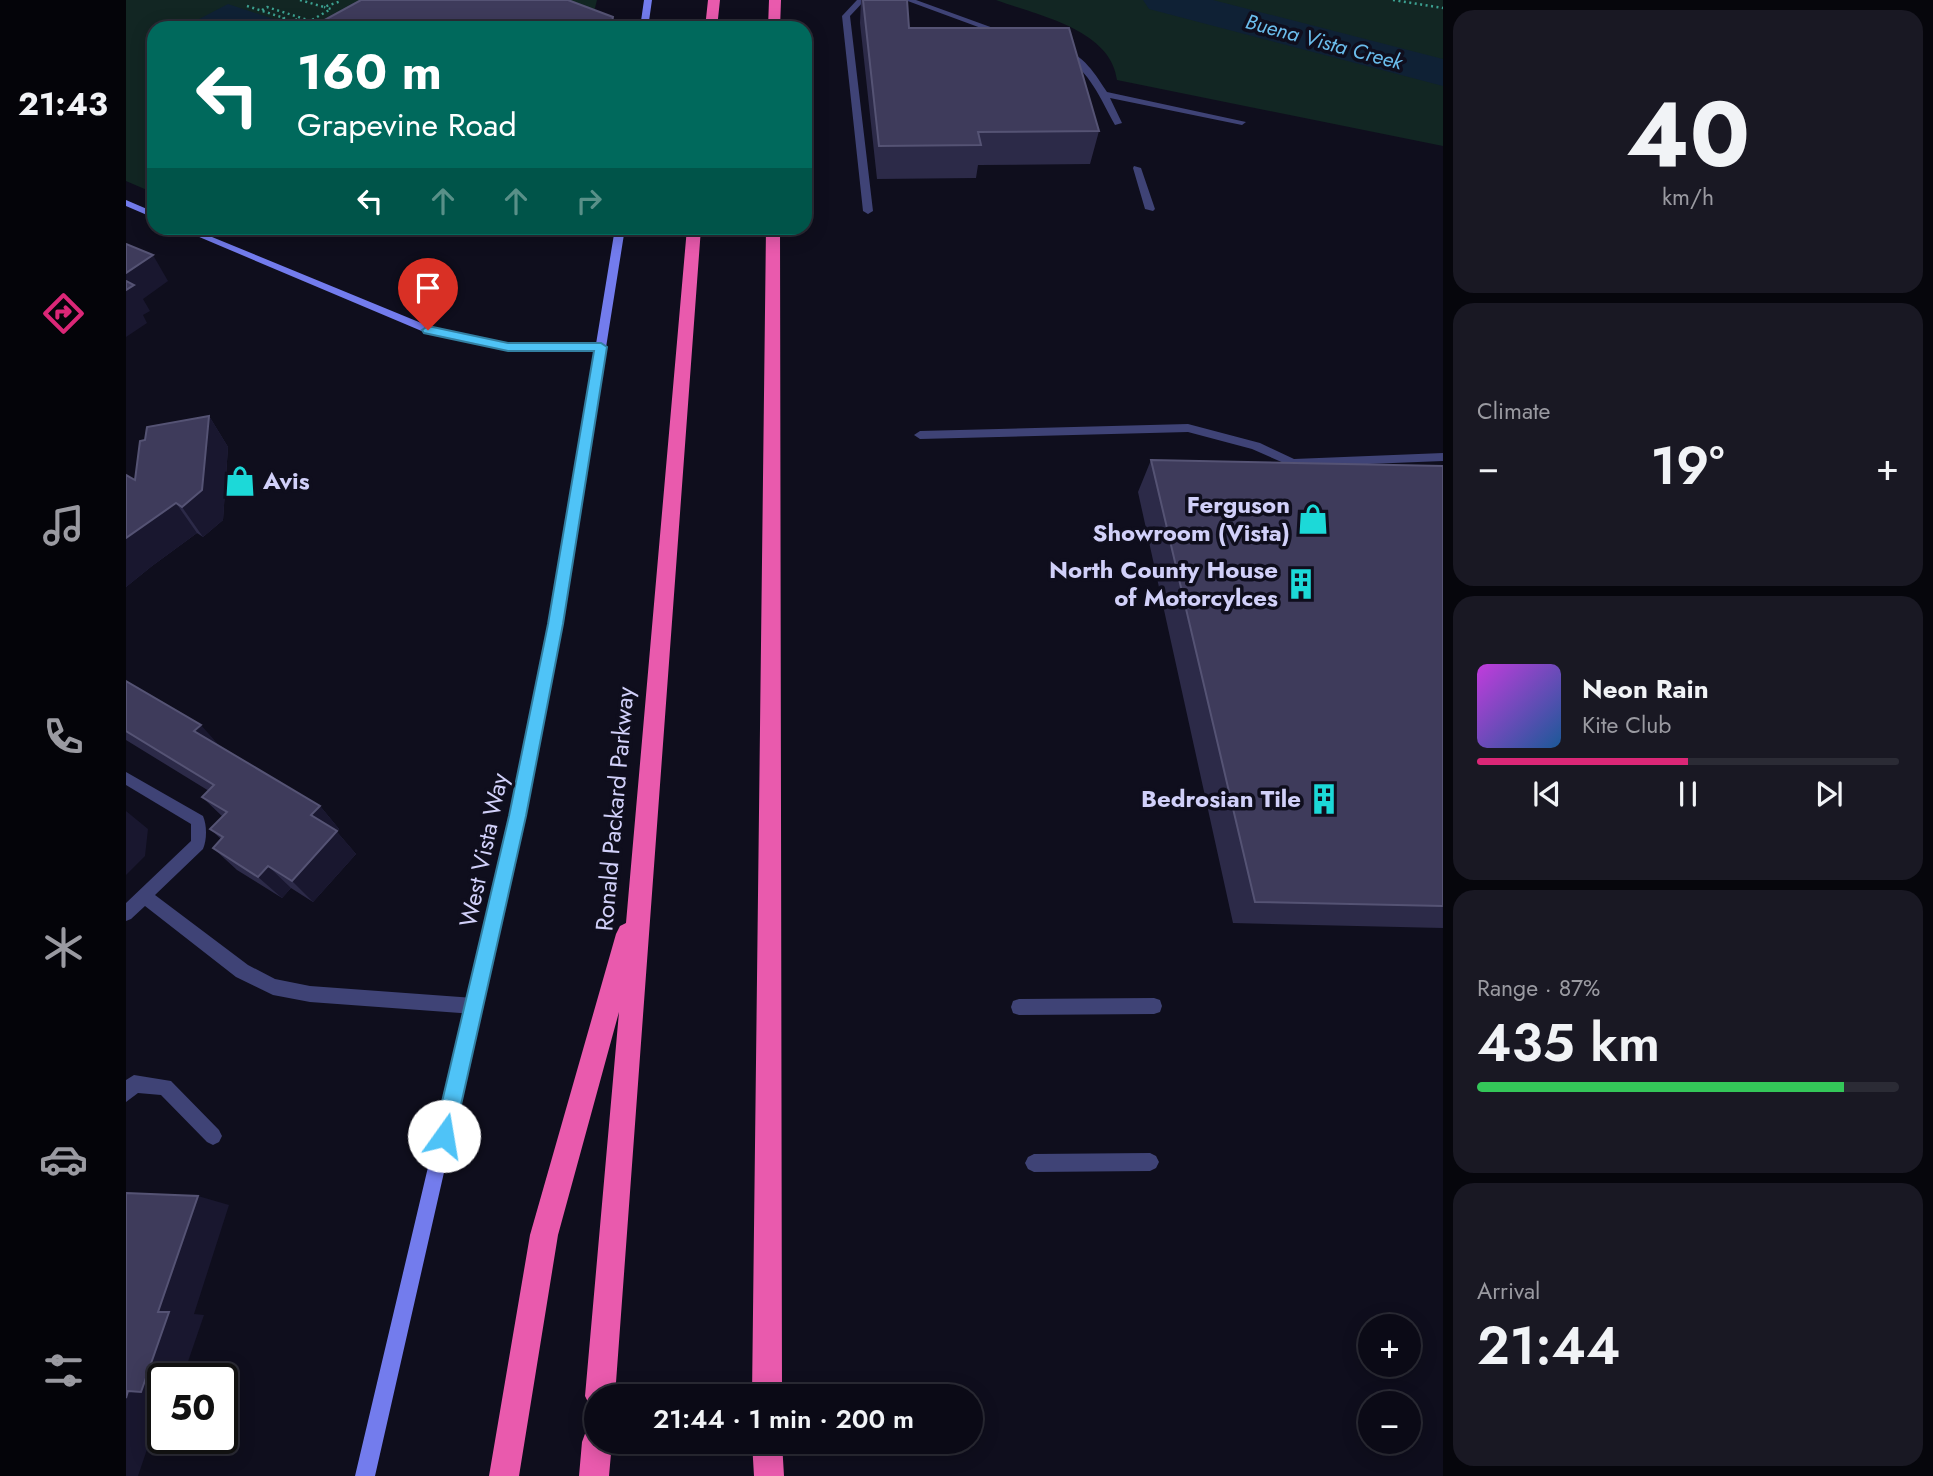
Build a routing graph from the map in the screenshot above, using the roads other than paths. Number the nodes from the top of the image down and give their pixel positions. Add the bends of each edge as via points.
1 (648, 0) edge
2 (714, 0) edge
3 (775, 0) edge
4 (860, 0) edge
5 (909, 0) edge
6 (645, 21) edge
7 (712, 21) edge
8 (774, 21) edge
9 (1009, 35) edge
10 (1059, 51) edge
11 (1104, 94) junction
12 (1242, 122) dead end
13 (1118, 123) dead end
14 (1136, 168) dead end
15 (126, 203) edge
16 (1150, 209) dead end
17 (868, 211) dead end
18 (147, 212) edge
19 (200, 235) edge
20 (619, 235) edge
21 (693, 235) edge
22 (773, 235) edge
23 (601, 347) junction
24 (920, 435) dead end
25 (1443, 457) edge
26 (126, 778) edge
27 (640, 888) junction
28 (144, 896) junction
29 (126, 914) edge
30 (474, 1006) junction
31 (1154, 1006) dead end
32 (1020, 1007) dead end
33 (126, 1093) edge
34 (212, 1136) dead end
35 (1150, 1162) dead end
36 (1034, 1163) dead end
37 (601, 1384) edge
38 (767, 1384) edge
39 (596, 1454) edge
40 (767, 1454) edge
41 (365, 1476) edge
42 (504, 1476) edge
43 (594, 1476) edge
44 (768, 1476) edge

1 - 6 main road
2 - 7 highway
3 - 8 highway
4 - 17 lane via 846,16
5 - 9 lane
10 - 11 lane via 1073,56
11 - 12 lane
11 - 13 lane
14 - 16 lane
15 - 18 main road
19 - 23 main road via 428,330 508,347
20 - 23 main road, West Vista Way
21 - 27 highway, Ronald Packard Parkway
22 - 38 highway
23 - 30 main road, West Vista Way via 556,624
24 - 25 lane via 1188,428 1256,446 1293,463
26 - 28 lane via 198,821 198,844
27 - 37 highway, Ronald Packard Parkway
27 - 42 highway via 544,1235
28 - 29 lane
28 - 30 lane via 242,971 273,987
30 - 41 main road, West Vista Way
31 - 32 lane
33 - 34 lane via 134,1084 165,1087
35 - 36 lane
39 - 43 highway
40 - 44 highway

